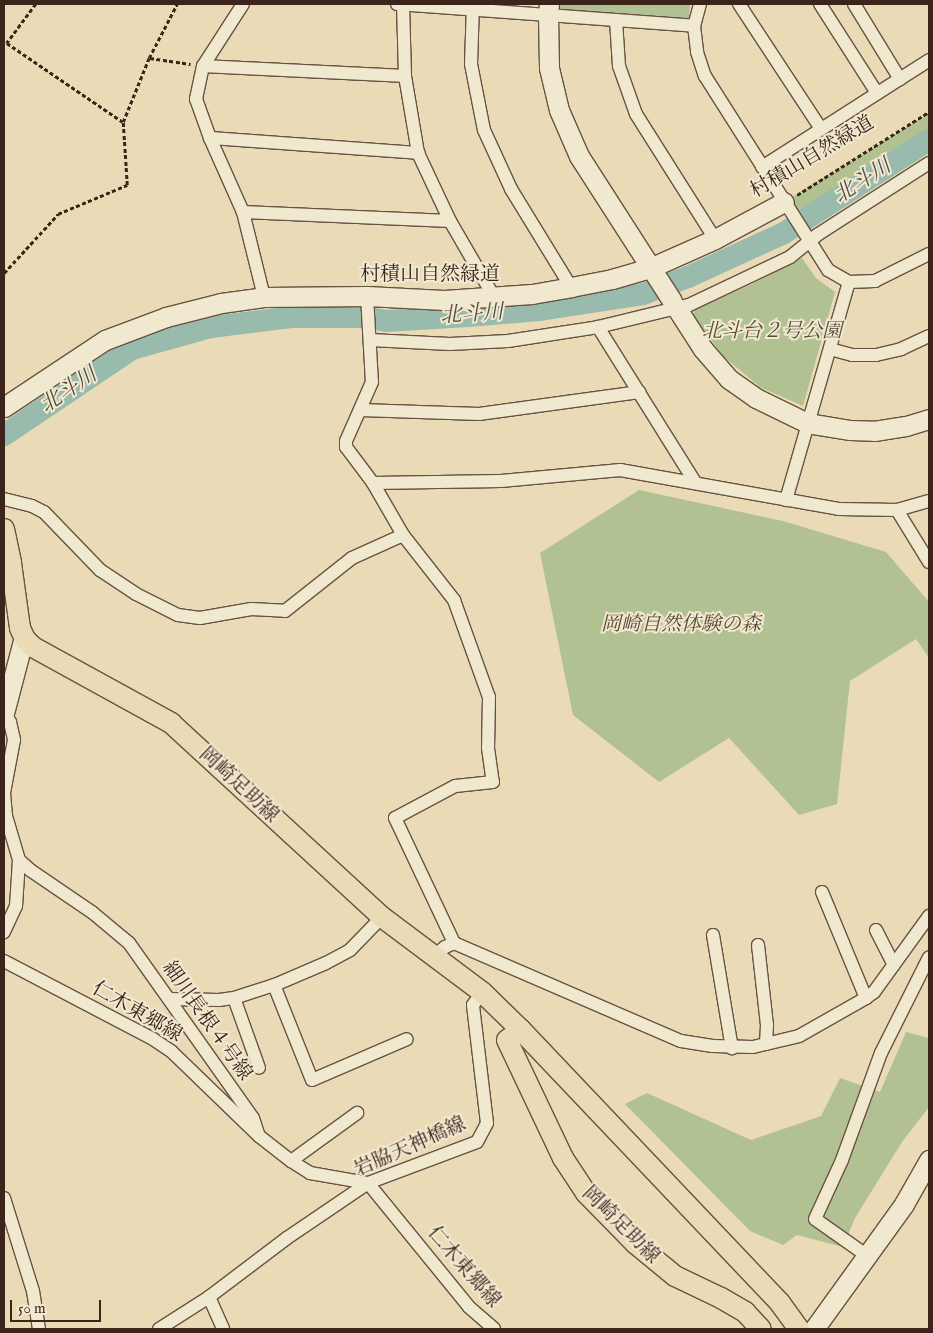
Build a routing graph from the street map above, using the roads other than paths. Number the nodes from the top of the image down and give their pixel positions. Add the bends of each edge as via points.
1 (243, 4) edge
2 (395, 4) edge
3 (403, 4) edge
4 (700, 4) edge
5 (739, 4) edge
6 (820, 4) edge
7 (854, 4) edge
8 (473, 7) edge
9 (548, 10) edge
10 (616, 20) junction
11 (694, 26) junction
12 (929, 60) edge
13 (202, 66) junction
14 (405, 76) junction
15 (900, 79) junction
16 (877, 93) junction
17 (821, 129) junction
18 (210, 138) junction
19 (418, 152) junction
20 (762, 167) junction
21 (927, 168) edge
22 (786, 206) junction
23 (243, 212) junction
24 (450, 222) junction
25 (808, 238) junction
26 (715, 239) junction
27 (929, 254) edge
28 (653, 271) junction
29 (849, 282) junction
30 (571, 287) junction
31 (264, 297) junction
32 (494, 298) junction
33 (367, 300) junction
34 (674, 304) junction
35 (598, 327) junction
36 (370, 335) junction
37 (929, 336) edge
38 (830, 349) junction
39 (640, 392) junction
40 (4, 408) edge
41 (360, 410) junction
42 (929, 419) edge
43 (807, 423) junction
44 (695, 482) junction
45 (373, 483) junction
46 (4, 499) edge
47 (786, 500) junction
48 (929, 501) edge
49 (897, 510) junction
50 (4, 530) edge
51 (403, 535) junction
52 (929, 562) edge
53 (11, 610) edge
54 (24, 637) junction
55 (4, 713) edge
56 (19, 860) junction
57 (822, 892) dead end
58 (929, 916) edge
59 (382, 917) junction
60 (876, 930) dead end
61 (4, 932) edge
62 (713, 935) dead end
63 (454, 943) junction
64 (758, 945) dead end
65 (434, 956) junction
66 (929, 957) edge
67 (4, 961) edge
68 (894, 965) junction
69 (274, 985) junction
70 (482, 992) junction
71 (234, 998) junction
72 (866, 998) junction
73 (170, 999) junction
74 (521, 1030) junction
75 (407, 1039) dead end
76 (766, 1044) junction
77 (732, 1048) junction
78 (259, 1068) dead end
79 (357, 1114) dead end
80 (258, 1136) junction
81 (929, 1160) edge
82 (291, 1161) junction
83 (368, 1183) junction
84 (4, 1198) edge
85 (866, 1255) junction
86 (208, 1297) junction
87 (39, 1329) edge
88 (159, 1329) edge
89 (223, 1329) edge
90 (494, 1329) edge
91 (760, 1329) edge
92 (800, 1329) edge
93 (814, 1329) edge

1 - 13 street
2 - 3 street
3 - 8 street
3 - 14 street
4 - 11 street
5 - 17 street
6 - 16 street
7 - 15 street
8 - 9 street
8 - 30 street via 471,64 484,130 510,189
9 - 10 street
9 - 28 street via 549,68 559,110 579,156
10 - 11 street
10 - 26 street via 619,66 636,114
11 - 20 street via 697,52 705,76
12 - 15 street
13 - 14 street
13 - 18 street via 196,99
14 - 19 street
15 - 16 street
16 - 17 street
17 - 20 street
18 - 19 street
18 - 23 street
19 - 24 street
20 - 22 street
21 - 25 street
22 - 25 street
22 - 26 street, 村積山自然緑道
23 - 24 street
23 - 31 street
24 - 32 street
25 - 29 street via 828,270
25 - 34 street via 790,257 755,275 689,305
26 - 28 street, 村積山自然緑道
27 - 29 street via 875,281
28 - 30 street, 村積山自然緑道
28 - 34 street
29 - 38 street
30 - 32 street, 村積山自然緑道
31 - 33 street, 村積山自然緑道
31 - 40 street, 村積山自然緑道 via 221,303 166,317 105,340
32 - 33 street, 村積山自然緑道
33 - 36 street
34 - 35 street
34 - 43 street via 703,349 730,379 756,398
35 - 36 street via 508,341 450,344
35 - 39 street
36 - 41 street via 372,382
37 - 38 street via 901,349 876,355 852,355
38 - 43 street
39 - 41 street via 478,414
39 - 44 street
41 - 45 street via 346,447
42 - 43 street via 874,431
43 - 47 street
44 - 45 street via 620,470 502,481
44 - 47 street
45 - 51 street
46 - 51 street via 44,512 100,570 136,594 178,615 200,618 251,609 285,611 352,558
47 - 49 street via 839,509
48 - 49 street
49 - 52 street
50 - 53 main road
51 - 63 street via 454,600 488,697 488,748 493,782 455,786 395,818
53 - 54 main road
54 - 55 street
54 - 59 main road, 岡崎足助線 via 34,646 171,723
55 - 56 street via 10,722 14,740 4,793 6,816
56 - 61 street via 16,906
56 - 73 street, 細川長根４号線 via 122,936
57 - 72 street
58 - 68 street
59 - 65 main road, 岡崎足助線
59 - 69 street via 350,950 326,964
60 - 68 street
62 - 77 street
63 - 65 street
63 - 77 street via 681,1042
64 - 76 street via 767,1025
65 - 70 main road, 岡崎足助線
66 - 85 street via 881,1053 842,1160 815,1219
67 - 80 street, 仁木東郷線 via 165,1047
68 - 72 street
69 - 71 street
69 - 75 street via 312,1080
70 - 74 main road, 岡崎足助線
70 - 83 street, 岩脇天神橋線 via 472,1005 487,1123 477,1142
71 - 73 street
71 - 78 street
72 - 76 street via 799,1036
73 - 80 street, 細川長根４号線 via 253,1118
74 - 91 main road, 岡崎足助線 via 507,1040 563,1158 586,1193 636,1244 675,1276 745,1312
74 - 92 main road, 岡崎足助線 via 773,1296
76 - 77 street
79 - 82 street
80 - 82 street
81 - 85 street via 904,1204
82 - 83 street via 310,1173
83 - 86 street, 岩脇天神橋線
83 - 90 street, 仁木東郷線 via 469,1307
84 - 87 street via 33,1291
85 - 93 street
86 - 88 street, 岩脇天神橋線
86 - 89 street

